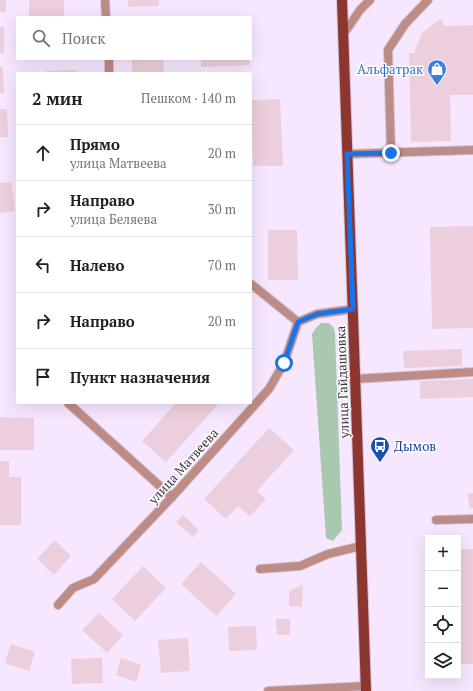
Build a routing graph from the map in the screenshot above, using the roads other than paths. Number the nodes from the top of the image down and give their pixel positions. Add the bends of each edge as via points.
1 (105, 0) edge
2 (342, 0) edge
3 (370, 0) edge
4 (428, 0) edge
5 (106, 16) edge
6 (342, 36) junction
7 (108, 60) edge
8 (109, 72) edge
9 (473, 150) edge
10 (391, 153) junction
11 (347, 154) junction
12 (252, 285) edge
13 (353, 309) junction
14 (298, 322) junction
15 (473, 372) edge
16 (355, 379) junction
17 (69, 404) edge
18 (172, 497) junction
19 (473, 519) edge
20 (436, 520) dead end
21 (361, 546) junction
22 (260, 569) dead end
23 (58, 605) dead end
24 (366, 689) edge
25 (268, 691) edge

1 - 5 street
2 - 6 main road, улица Гайдашовка
3 - 6 street
4 - 10 street via 405,24 388,50
6 - 11 main road, улица Гайдашовка
7 - 8 street
9 - 10 street
10 - 11 street
11 - 13 main road, улица Гайдашовка
12 - 14 street
13 - 14 street via 317,314
13 - 16 main road, улица Гайдашовка
14 - 18 street, улица Матвеева via 284,363 269,389
15 - 16 street
16 - 21 main road, улица Гайдашовка
17 - 18 street
18 - 23 street, улица Матвеева via 94,579 73,588
19 - 20 street
21 - 22 street via 328,554 300,566
21 - 24 main road, улица Гайдашовка
24 - 25 street

